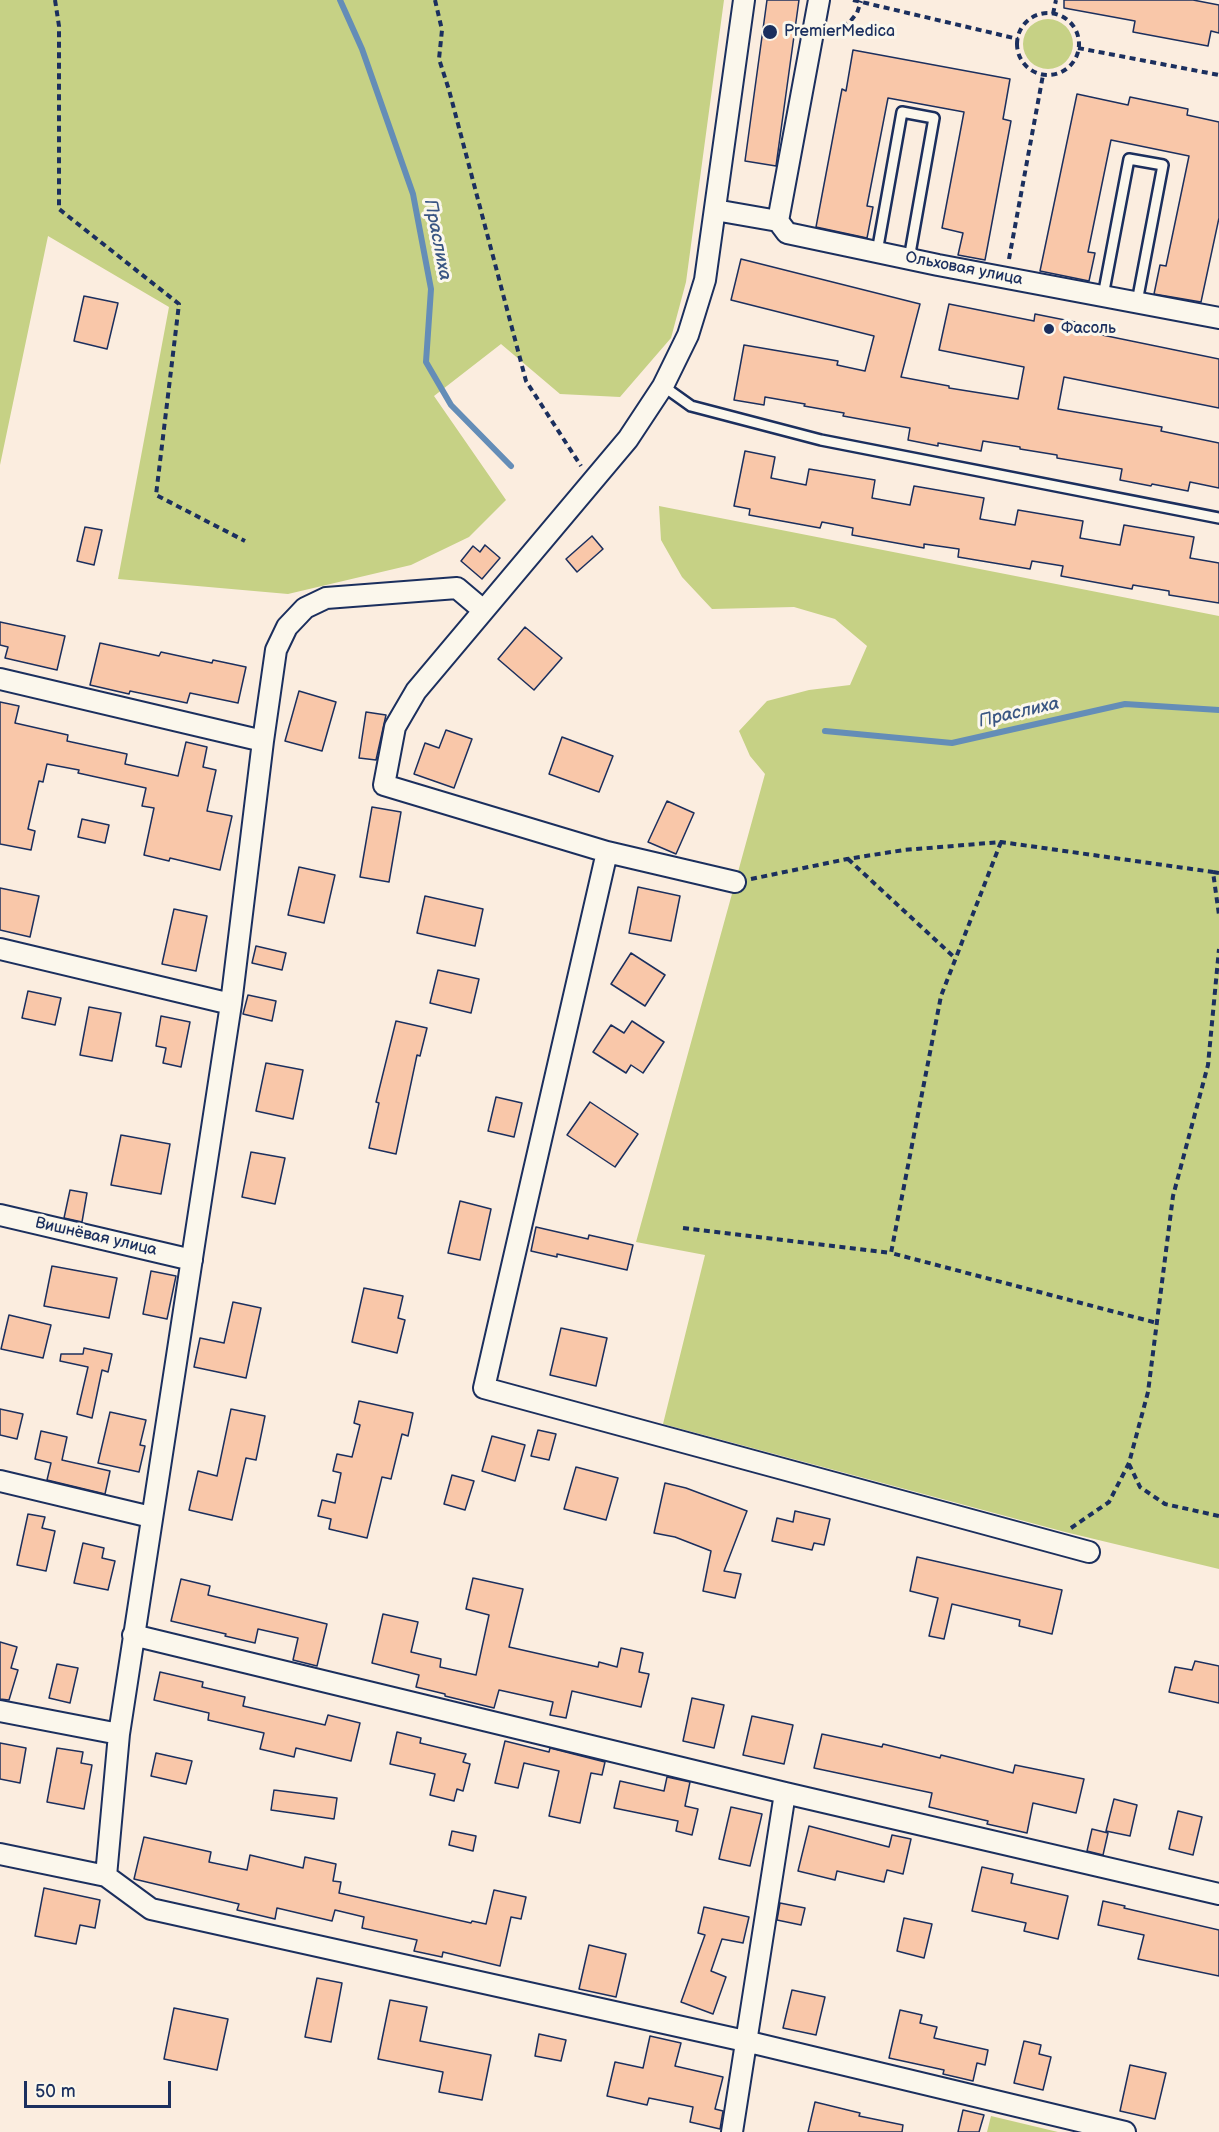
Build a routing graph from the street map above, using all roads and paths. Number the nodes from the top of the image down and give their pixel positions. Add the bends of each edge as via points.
1 (55, 0) edge
2 (435, 0) edge
3 (744, 0) edge
4 (819, 0) edge
5 (853, 0) edge
6 (1056, 0) edge
7 (861, 1) edge
8 (1053, 14) junction
9 (814, 26) junction
10 (1018, 39) junction
11 (1078, 48) junction
12 (1043, 75) junction
13 (1219, 75) edge
14 (715, 210) junction
15 (778, 221) junction
16 (877, 252) junction
17 (909, 259) junction
18 (1005, 278) junction
19 (1103, 296) junction
20 (1137, 302) junction
21 (1219, 318) edge
22 (663, 386) junction
23 (591, 482) junction
24 (1219, 518) edge
25 (245, 541) dead end
26 (483, 610) junction
27 (0, 679) edge
28 (262, 741) junction
29 (1001, 842) junction
30 (607, 852) junction
31 (847, 859) junction
32 (1213, 872) junction
33 (1219, 873) edge
34 (735, 882) joint
35 (1219, 915) edge
36 (0, 949) edge
37 (1219, 949) edge
38 (956, 958) junction
39 (231, 1004) junction
40 (0, 1215) edge
41 (683, 1228) dead end
42 (891, 1253) junction
43 (192, 1260) junction
44 (1157, 1323) junction
45 (1129, 1463) junction
46 (0, 1481) edge
47 (1219, 1516) edge
48 (151, 1517) junction
49 (1065, 1532) dead end
50 (1089, 1552) dead end
51 (133, 1635) junction
52 (0, 1711) edge
53 (119, 1734) junction
54 (785, 1793) junction
55 (0, 1854) edge
56 (106, 1876) junction
57 (1219, 1894) edge
58 (746, 2041) junction
59 (732, 2132) edge
60 (1125, 2132) edge

1 - 25 path via 59,26 59,209 179,304 156,495
2 - 23 path via 442,30 439,59 526,381
3 - 14 street
4 - 9 street
5 - 7 path
6 - 8 path
7 - 9 path via 849,23 826,30
7 - 10 path
8 - 10 path via 1035,16 1026,22
8 - 11 path via 1068,20 1075,29
9 - 15 street
10 - 12 path via 1018,54 1024,64
11 - 12 path via 1065,70
11 - 13 path
12 - 18 path
14 - 15 street, Ольховая улица
14 - 22 street via 705,280 688,335
15 - 16 street, Ольховая улица via 787,233
16 - 17 street, Ольховая улица
16 - 17 lane via 902,112 934,118
17 - 18 street, Ольховая улица
18 - 19 street, Ольховая улица
19 - 20 street, Ольховая улица
19 - 20 lane via 1129,159 1163,165
20 - 21 street, Ольховая улица
22 - 23 street via 628,439
22 - 24 lane via 692,406 821,440
23 - 26 street
26 - 28 street via 457,588 326,598 305,608 287,627 276,650
26 - 30 street via 416,691 395,727 384,785
27 - 28 street
28 - 39 street
29 - 31 path
29 - 32 path
29 - 38 path
30 - 34 street
30 - 50 street via 484,1388
31 - 34 path
31 - 38 path
32 - 33 path
32 - 35 path
36 - 39 street
37 - 44 path via 1208,1065 1173,1196
38 - 42 path via 941,996
39 - 43 street
40 - 43 street, Вишнёвая улица
41 - 42 path
42 - 44 path
43 - 48 street
44 - 45 path via 1148,1392
45 - 47 path via 1140,1488 1165,1504
45 - 49 path via 1108,1502
46 - 48 street
48 - 51 street
51 - 53 street
51 - 54 street
52 - 53 street
53 - 56 street
54 - 57 street
54 - 58 street
55 - 56 street
56 - 58 street via 151,1909
58 - 59 street
58 - 60 street

